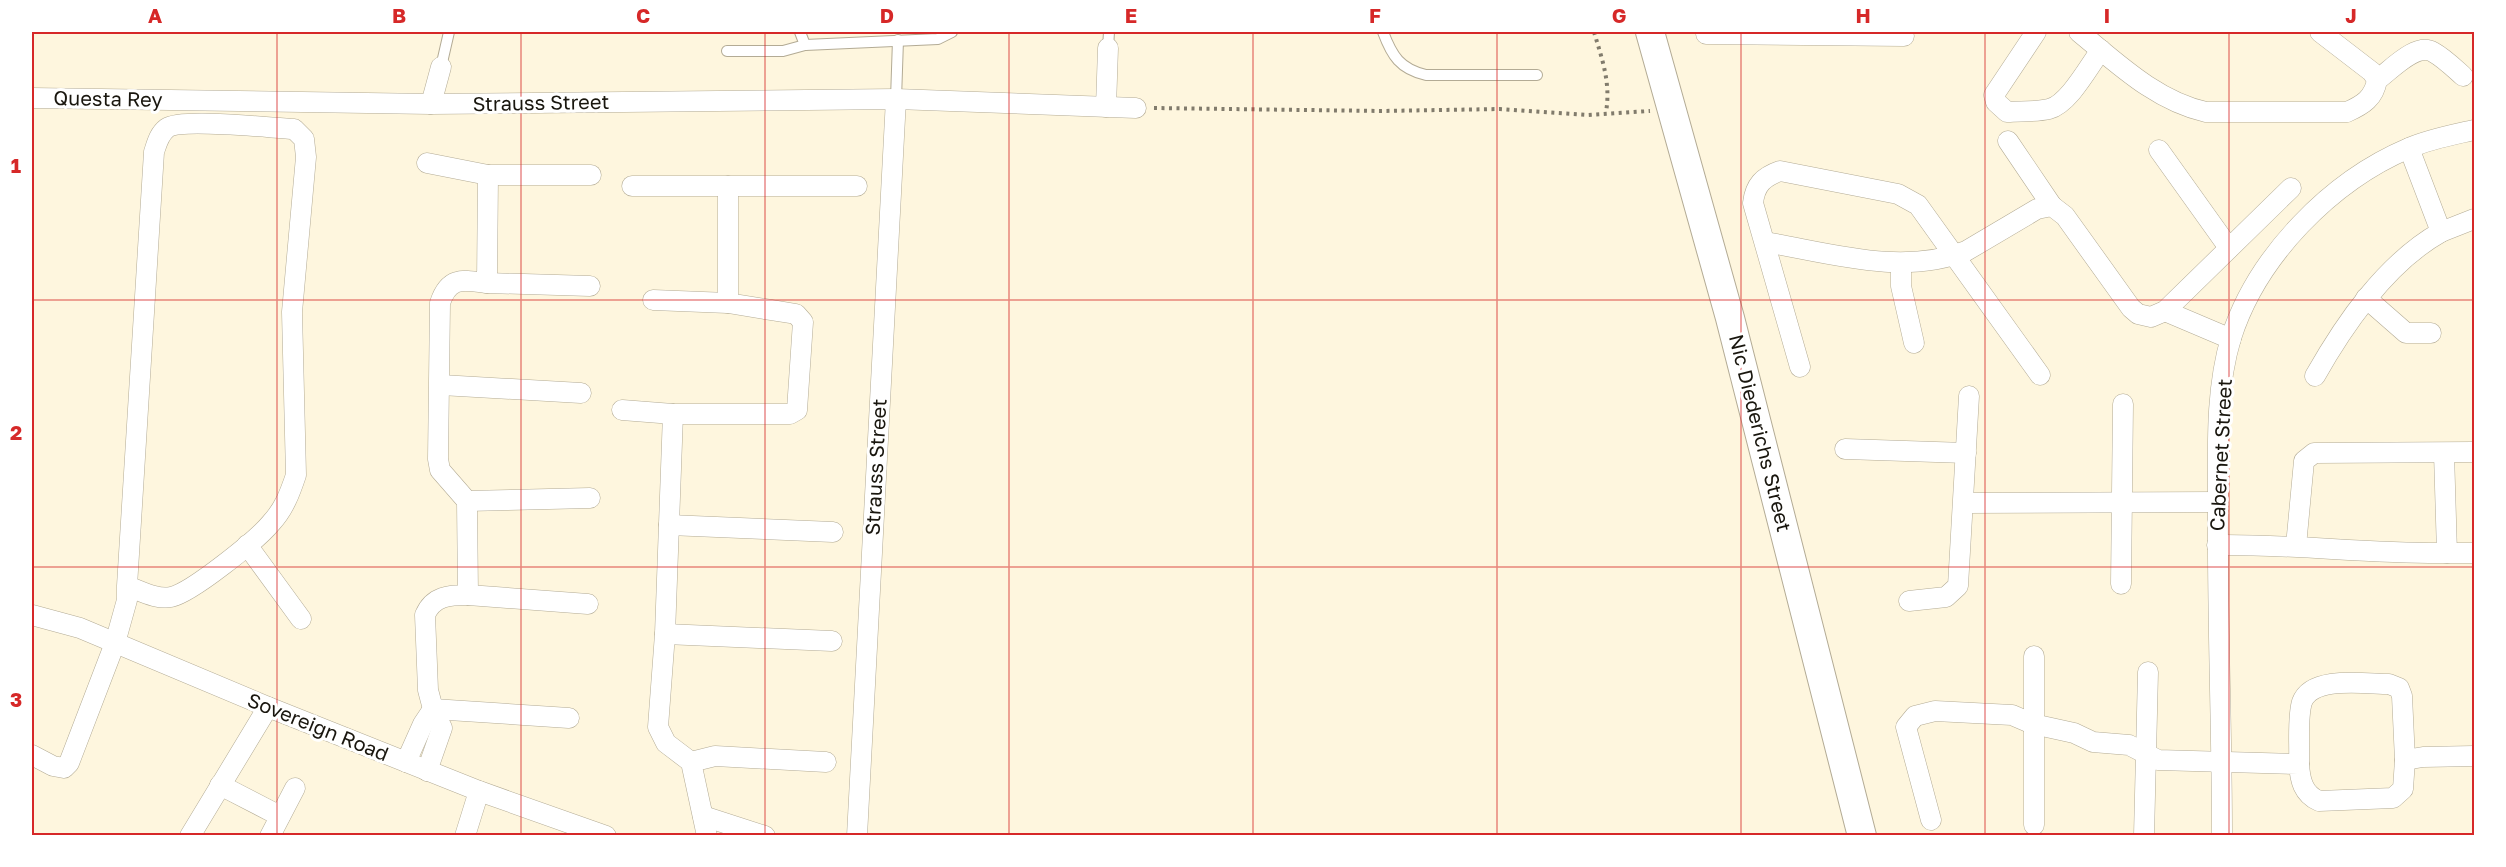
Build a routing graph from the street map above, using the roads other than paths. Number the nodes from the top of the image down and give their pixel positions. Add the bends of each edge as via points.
1 (450, 32) edge
2 (800, 32) edge
3 (952, 32) edge
4 (1383, 32) edge
5 (1650, 32) edge
6 (2036, 32) edge
7 (2079, 32) edge
8 (2320, 32) edge
9 (1818, 33) edge
10 (1706, 34) dead end
11 (1904, 36) dead end
12 (898, 40) junction
13 (1109, 40) edge
14 (805, 45) junction
15 (2101, 50) junction
16 (727, 51) dead end
17 (441, 67) joint
18 (1537, 75) dead end
19 (2463, 76) dead end
20 (2377, 80) junction
21 (32, 98) edge
22 (896, 99) junction
23 (185, 100) joint
24 (431, 104) junction
25 (1106, 107) junction
26 (1137, 108) road end
27 (2475, 130) edge
28 (2008, 141) dead end
29 (2409, 148) junction
30 (2159, 150) dead end
31 (427, 163) dead end
32 (488, 175) junction
33 (591, 176) dead end
34 (632, 186) dead end
35 (729, 186) junction
36 (857, 186) dead end
37 (2291, 188) dead end
38 (2052, 206) junction
39 (2475, 219) edge
40 (2440, 232) junction
41 (1765, 242) junction
42 (2229, 248) junction
43 (1954, 256) junction
44 (1901, 264) junction
45 (487, 283) junction
46 (590, 286) dead end
47 (2366, 298) junction
48 (653, 300) dead end
49 (728, 303) junction
50 (2165, 311) junction
51 (2431, 333) dead end
52 (2231, 339) junction
53 (1914, 342) dead end
54 (1800, 367) dead end
55 (2040, 375) dead end
56 (2315, 376) dead end
57 (441, 385) junction
58 (581, 393) dead end
59 (1969, 396) dead end
60 (2123, 404) dead end
61 (622, 410) dead end
62 (673, 414) junction
63 (1845, 449) dead end
64 (2475, 452) edge
65 (1966, 453) junction
66 (2444, 453) junction
67 (590, 498) dead end
68 (467, 501) junction
69 (2218, 502) junction
70 (1964, 503) junction
71 (2120, 503) junction
72 (669, 525) junction
73 (833, 532) dead end
74 (247, 545) junction
75 (2217, 545) junction
76 (2296, 546) junction
77 (2475, 552) edge
78 (2447, 553) junction
79 (2121, 584) dead end
80 (127, 586) junction
81 (468, 594) junction
82 (1909, 601) dead end
83 (588, 604) dead end
84 (32, 615) edge
85 (301, 620) dead end
86 (665, 634) junction
87 (832, 641) dead end
88 (115, 643) junction
89 (2034, 656) dead end
90 (2148, 672) dead end
91 (268, 707) junction
92 (433, 709) junction
93 (569, 718) dead end
94 (2033, 724) junction
95 (2146, 754) junction
96 (32, 755) edge
97 (2475, 756) edge
98 (2405, 760) junction
99 (406, 762) junction
100 (691, 762) junction
101 (826, 762) dead end
102 (2222, 763) junction
103 (2299, 764) junction
104 (428, 771) junction
105 (220, 785) junction
106 (295, 788) dead end
107 (479, 791) junction
108 (280, 816) junction
109 (1931, 820) dead end
110 (2034, 825) dead end
111 (702, 828) edge
112 (190, 836) edge
113 (270, 836) edge
114 (465, 836) edge
115 (606, 836) edge
116 (765, 836) edge
117 (857, 836) edge
118 (1862, 836) edge
119 (2144, 836) edge
120 (2222, 836) edge

1 - 17 lane
2 - 14 lane
3 - 12 lane via 938,39
4 - 18 lane via 1392,54 1412,72
5 - 118 street, Nic Diederichs Street via 1730,318
6 - 15 street via 1994,95 2007,112 2057,106
7 - 15 street
8 - 20 street
9 - 10 street
9 - 11 street
12 - 14 lane
12 - 22 lane
13 - 25 street
14 - 16 lane via 783,51
15 - 20 street via 2175,104 2206,111 2347,112 2368,99
17 - 24 street
19 - 20 street via 2432,51 2422,50
21 - 23 street, Questa Rey
22 - 24 street, Strauss Street
22 - 25 street, Strauss Street
22 - 117 street, Strauss Street
23 - 24 street, Strauss Street
25 - 26 street, Strauss Street
27 - 29 street, Cabernet Street
28 - 38 street
29 - 40 street
29 - 52 street, Cabernet Street via 2362,174 2310,216 2259,278
30 - 42 street
31 - 32 street
32 - 33 street
32 - 45 street
34 - 35 street
35 - 36 street
35 - 49 street
37 - 42 street
38 - 43 street via 2037,209
38 - 50 street via 2065,216 2131,308 2145,317
39 - 40 street
40 - 47 street via 2407,257
41 - 43 street via 1753,203 1755,192 1760,182 1780,171 1908,198 1918,205
41 - 44 street
41 - 54 street
42 - 50 street
43 - 44 street
43 - 55 street
44 - 53 street via 1901,286
45 - 46 street
45 - 57 street via 464,280 444,289 440,303
47 - 51 street via 2406,333
47 - 56 street via 2348,320
48 - 49 street
49 - 62 street via 800,317 803,322 797,410 789,414
50 - 52 street
52 - 69 street, Cabernet Street via 2221,396
57 - 58 street
57 - 68 street via 440,470
59 - 65 street
60 - 71 street
61 - 62 street
62 - 72 street
63 - 65 street
64 - 66 street
65 - 70 street
66 - 76 street via 2308,456 2304,461
66 - 78 street
67 - 68 street
68 - 81 street
69 - 71 street
69 - 75 street, Cabernet Street
70 - 71 street
70 - 82 street via 1958,586 1946,597
71 - 79 street
72 - 73 street
72 - 86 street
74 - 80 street via 171,597 156,597
74 - 80 street via 271,523 288,499 296,475 292,312 306,157 304,139 294,129 189,123 171,126 159,137 154,152
74 - 85 street
75 - 76 street
75 - 102 street, Cabernet Street
76 - 78 street
77 - 78 street
80 - 88 street
81 - 83 street
81 - 92 street via 439,598 425,615 428,690
84 - 88 street, Sovereign Road via 80,628
86 - 87 street
86 - 100 street via 658,727 666,743
88 - 91 street, Sovereign Road
88 - 96 street via 69,763 64,768 53,766
89 - 94 street
90 - 95 street
91 - 99 street, Sovereign Road
91 - 105 street
92 - 93 street
92 - 99 street
92 - 104 street via 442,728
94 - 95 street via 2074,733 2093,742 2129,745
94 - 109 street via 2012,715 1935,711 1915,716 1906,733
94 - 110 street
95 - 102 street via 2158,760
95 - 119 street
97 - 98 street
98 - 103 street via 2403,789 2385,800 2319,801 2303,787
98 - 103 street via 2402,696 2398,688 2390,684 2325,684 2310,690 2301,704
99 - 104 street, Sovereign Road
100 - 101 street via 715,756
100 - 111 street
102 - 103 street
102 - 120 street, Cabernet Street
104 - 107 street, Sovereign Road
105 - 108 street
105 - 112 street
106 - 108 street
107 - 114 street
107 - 115 street, Sovereign Road
108 - 113 street
111 - 116 street

